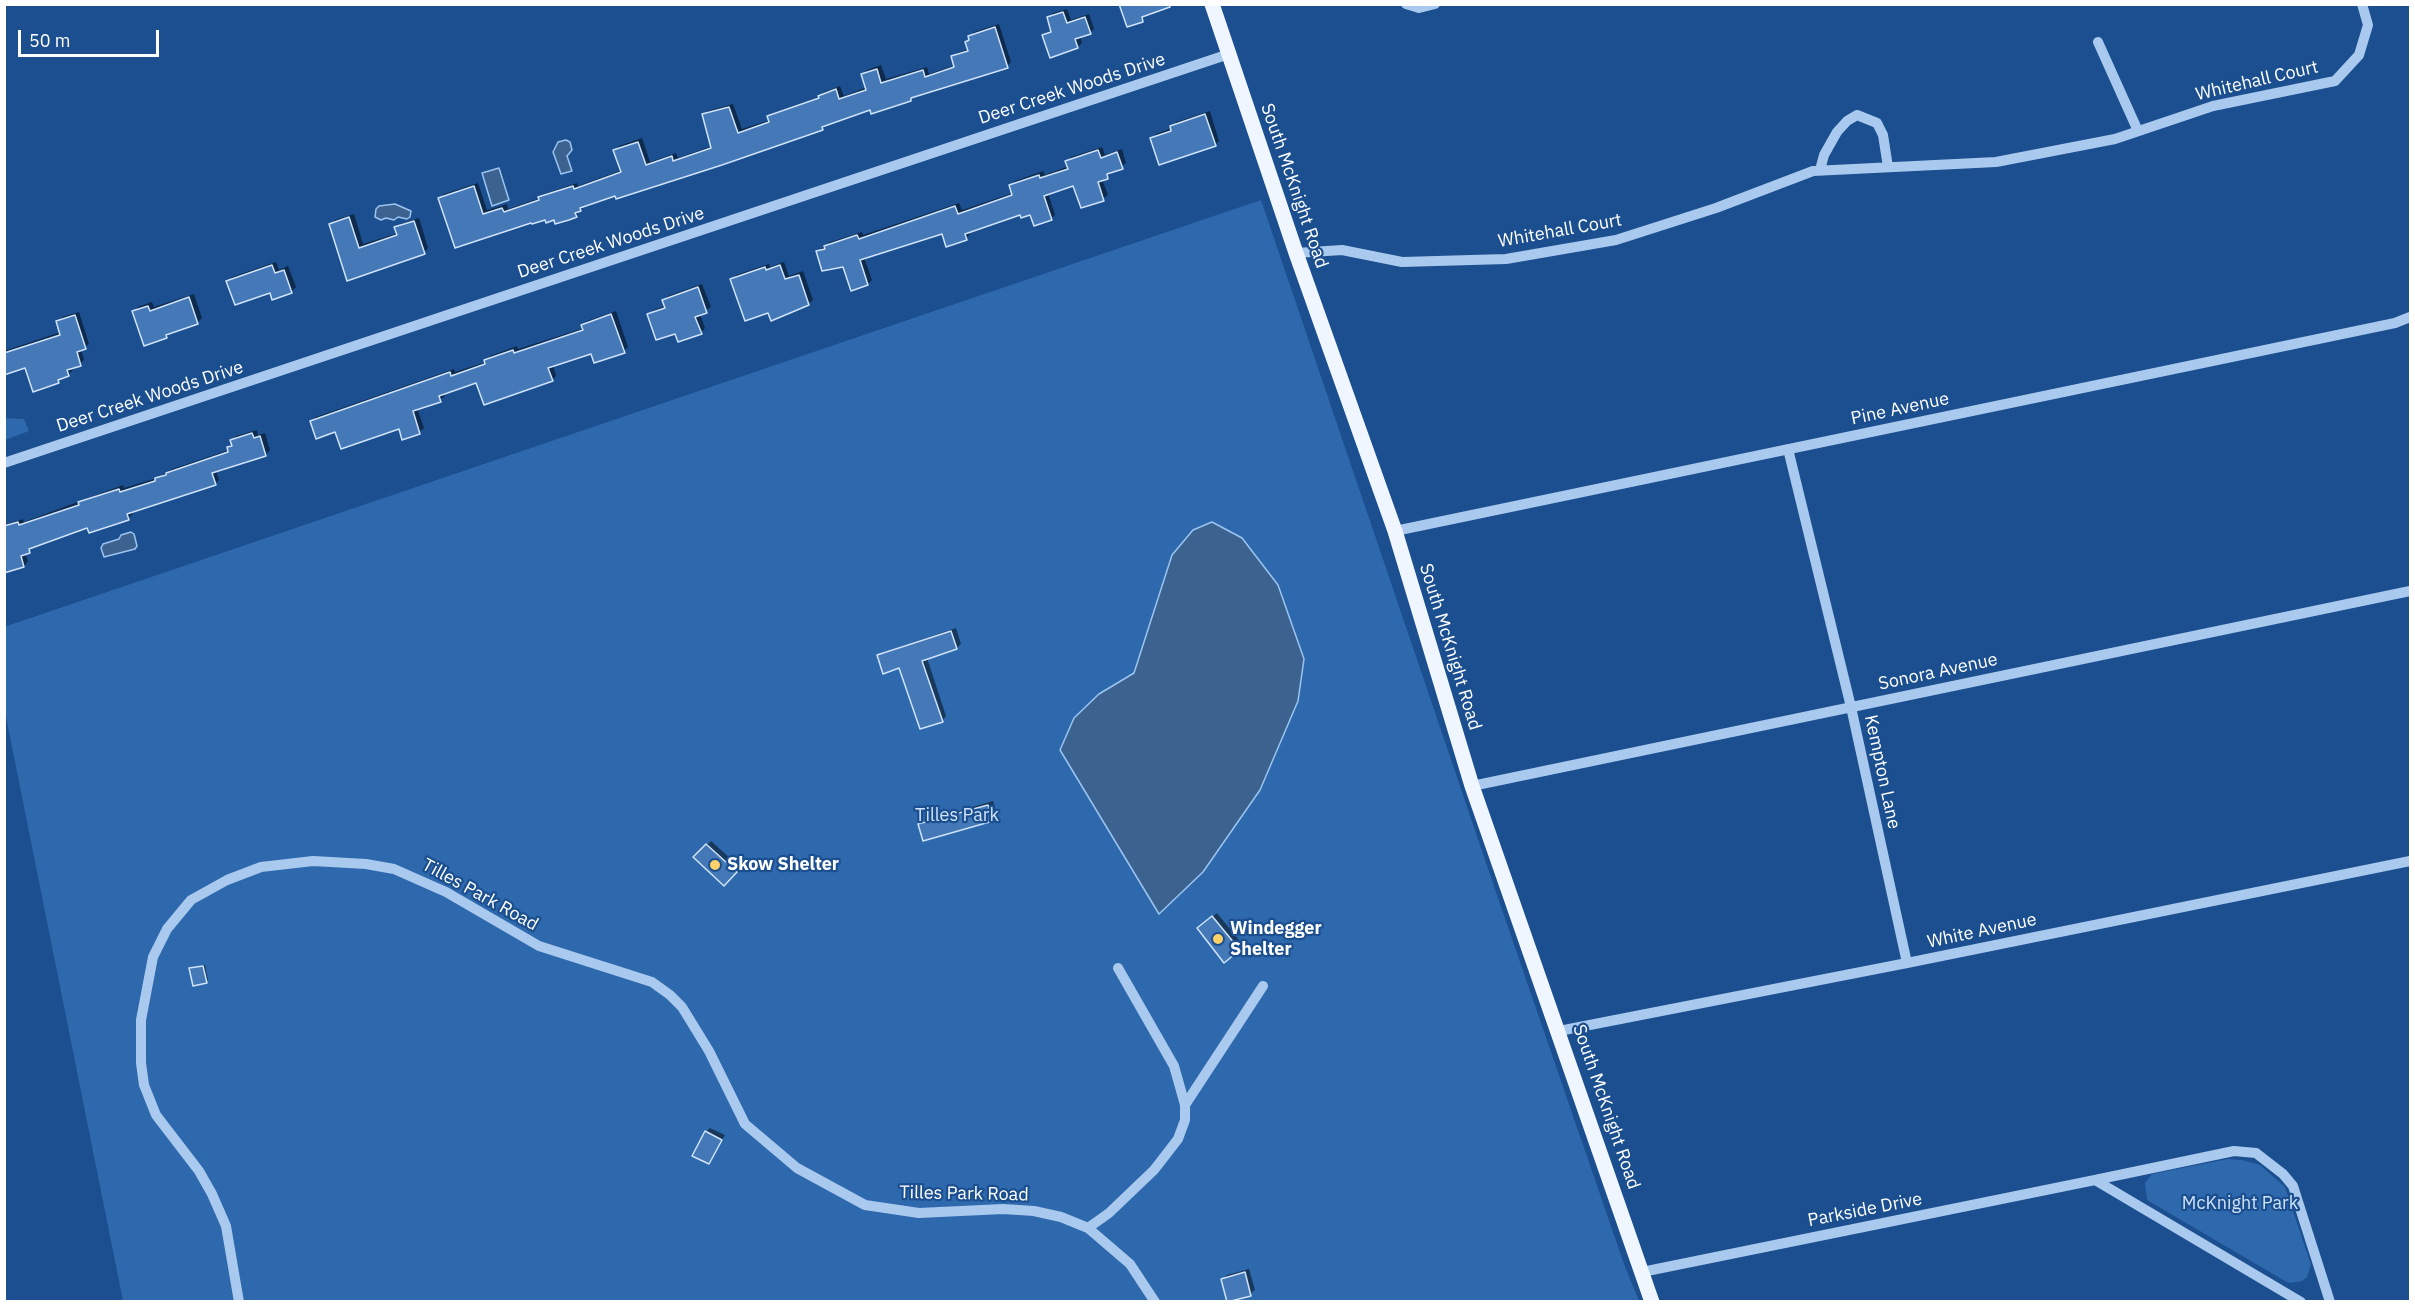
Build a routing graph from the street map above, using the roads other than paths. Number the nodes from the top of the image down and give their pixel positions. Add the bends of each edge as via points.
1 (1212, 4) edge
2 (1406, 4) edge
3 (1435, 4) edge
4 (2362, 4) edge
5 (2098, 42) dead end
6 (1229, 54) junction
7 (2138, 131) junction
8 (1888, 167) junction
9 (1820, 170) junction
10 (1296, 253) junction
11 (2410, 317) edge
12 (1788, 449) junction
13 (4, 463) edge
14 (1395, 531) junction
15 (2410, 591) edge
16 (1851, 707) junction
17 (1472, 786) junction
18 (2410, 861) edge
19 (1907, 963) junction
20 (1118, 968) dead end
21 (1263, 986) dead end
22 (1559, 1031) junction
23 (1185, 1105) junction
24 (2095, 1180) junction
25 (1088, 1228) junction
26 (1642, 1272) junction
27 (239, 1302) edge
28 (1155, 1302) edge
29 (1652, 1302) edge
30 (2301, 1302) edge
31 (2330, 1302) edge

1 - 6 main road, South McKnight Road
2 - 3 street via 1419,8
4 - 7 street, Whitehall Court via 2368,25 2359,55 2335,81 2213,106
5 - 7 street
6 - 10 main road, South McKnight Road
6 - 13 street, Deer Creek Woods Drive
7 - 8 street, Whitehall Court via 1996,162
8 - 9 street, Whitehall Court
8 - 9 street via 1877,123 1857,115 1837,132
9 - 10 street, Whitehall Court via 1616,240 1506,259 1402,262 1342,250
10 - 14 main road, South McKnight Road
11 - 12 street, Pine Avenue
12 - 14 street, Pine Avenue
12 - 16 street, Kempton Lane
14 - 17 main road, South McKnight Road
15 - 16 street, Sonora Avenue
16 - 17 street, Sonora Avenue
16 - 19 street, Kempton Lane
17 - 22 main road, South McKnight Road
18 - 19 street, White Avenue
19 - 22 street, White Avenue
20 - 23 street via 1174,1066
21 - 23 street
22 - 26 main road, South McKnight Road
23 - 25 street via 1185,1120 1178,1139 1154,1170
24 - 26 street, Parkside Drive
24 - 30 street
24 - 31 street, Parkside Drive via 2234,1151 2256,1153 2293,1186
25 - 27 street, Tilles Park Road via 1034,1211 919,1213 866,1204 797,1168 746,1124 709,1050 682,1007 652,982 539,946 446,892 394,869 313,861 261,867 227,879 190,900 167,929 153,957 141,1020 144,1085 156,1115 212,1194 226,1226
25 - 28 street, Tilles Park Road via 1130,1264
26 - 29 main road, South McKnight Road

